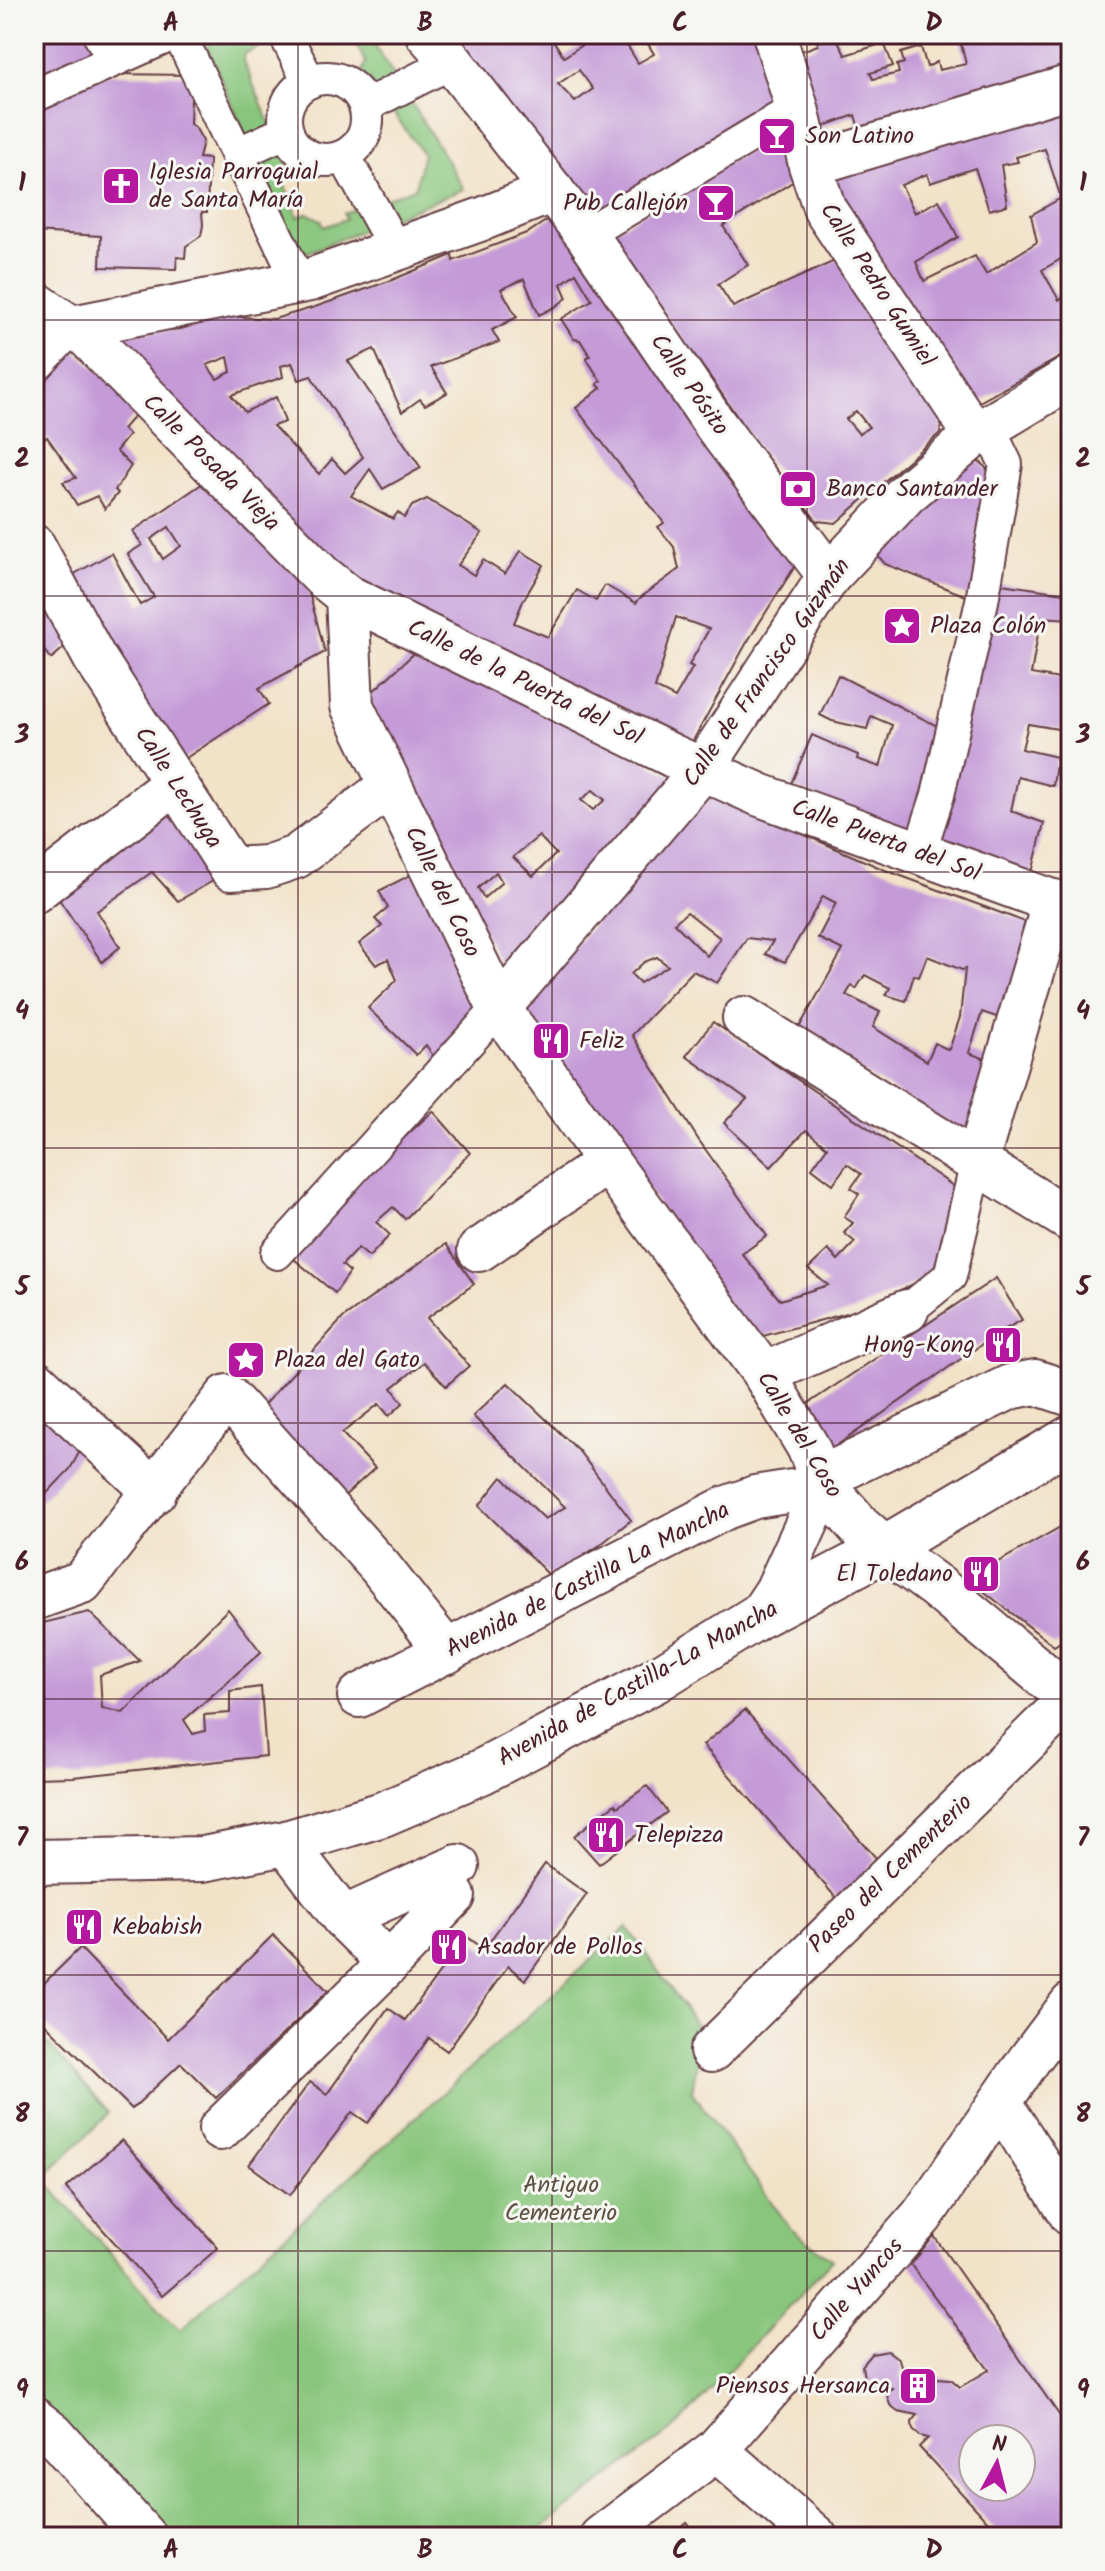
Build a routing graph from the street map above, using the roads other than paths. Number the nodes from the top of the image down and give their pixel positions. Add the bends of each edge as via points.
1 (173, 34) edge
2 (179, 34) edge
3 (285, 34) edge
4 (774, 34) edge
5 (106, 47) edge
6 (439, 48) edge
7 (309, 82) junction
8 (1071, 86) edge
9 (34, 96) edge
10 (365, 106) junction
11 (797, 108) junction
12 (287, 131) junction
13 (237, 154) junction
14 (344, 156) junction
15 (810, 165) junction
16 (553, 191) junction
17 (586, 234) junction
18 (396, 250) junction
19 (299, 282) junction
20 (34, 302) edge
21 (72, 326) junction
22 (34, 361) edge
23 (1071, 377) edge
24 (981, 431) junction
25 (34, 546) edge
26 (829, 576) junction
27 (347, 596) junction
28 (703, 769) junction
29 (175, 783) junction
30 (390, 786) junction
31 (919, 853) junction
32 (34, 892) edge
33 (1062, 905) edge
34 (499, 1008) junction
35 (744, 1018) dead end
36 (608, 1162) junction
37 (977, 1162) junction
38 (1071, 1221) edge
39 (479, 1250) dead end
40 (277, 1253) dead end
41 (907, 1311) joint
42 (764, 1374) junction
43 (34, 1380) edge
44 (1071, 1394) edge
45 (1071, 1438) edge
46 (824, 1486) junction
47 (155, 1492) junction
48 (884, 1548) junction
49 (34, 1599) edge
50 (760, 1615) junction
51 (447, 1652) junction
52 (359, 1696) dead end
53 (1071, 1698) edge
54 (286, 1843) junction
55 (34, 1862) edge
56 (343, 1918) junction
57 (389, 1963) junction
58 (1071, 2004) edge
59 (711, 2051) dead end
60 (1000, 2102) junction
61 (220, 2129) dead end
62 (1071, 2215) edge
63 (34, 2419) edge
64 (716, 2450) junction
65 (145, 2537) edge
66 (601, 2537) edge
67 (816, 2537) edge

1 - 5 street
2 - 13 street
3 - 7 street
4 - 11 street, Calle Pedro Gumiel
5 - 9 street
6 - 10 street
6 - 16 street, Calle Pósito
7 - 10 street via 343,82
7 - 12 street via 287,108
8 - 15 street
10 - 14 street via 361,141
11 - 15 street, Calle Pedro Gumiel
11 - 17 street
12 - 13 street
12 - 14 street via 310,156
13 - 19 street
14 - 18 street
15 - 24 street, Calle Pedro Gumiel via 825,210
16 - 17 street, Calle Pósito
16 - 18 street
17 - 26 street, Calle Pósito via 716,426
18 - 19 street
19 - 21 street
20 - 21 street, Calle Posada Vieja
21 - 22 street
21 - 27 street, Calle Posada Vieja
23 - 24 street, Calle de Francisco Guzmán
24 - 26 street, Calle de Francisco Guzmán via 906,494
24 - 31 street via 1006,464 979,615 938,795
25 - 29 street, Calle Lechuga via 94,657
26 - 28 street, Calle de Francisco Guzmán
27 - 28 street, Calle de la Puerta del Sol
27 - 30 street, Calle del Coso via 352,706
28 - 31 street, Calle Puerta del Sol
28 - 34 street, Calle de Francisco Guzmán
29 - 30 street, Calle Lechuga via 231,869 266,867 296,857
29 - 32 street
30 - 34 street, Calle del Coso
31 - 33 street, Calle Puerta del Sol
33 - 37 street
34 - 36 street, Calle del Coso
34 - 40 street
35 - 37 street
36 - 39 street
36 - 42 street, Calle del Coso
37 - 38 street
37 - 41 street via 950,1276
41 - 42 street
42 - 46 street, Calle del Coso via 808,1447
43 - 47 street
44 - 46 main road via 1035,1382 1010,1387 841,1469
45 - 48 main road, Avenida de Castilla-La Mancha
46 - 48 main road, Calle del Coso
46 - 50 street
46 - 51 street, Avenida de Castilla La Mancha via 755,1497 725,1508
47 - 49 street via 82,1582
47 - 51 street via 227,1396 380,1567
48 - 50 main road, Avenida de Castilla-La Mancha
48 - 53 main road, Calle del Coso
50 - 54 main road, Avenida de Castilla-La Mancha via 656,1680 481,1772 383,1814
51 - 52 street, Avenida de Castilla La Mancha
53 - 59 street, Paseo del Cementerio
54 - 55 main road, Avenida de Castilla-La Mancha via 203,1859
54 - 56 street
56 - 57 street
56 - 57 street via 456,1881
57 - 61 street
58 - 60 street, Calle Yuncos
60 - 62 street
60 - 64 street, Calle Yuncos via 922,2216
63 - 65 street
64 - 66 street, Calle Yuncos
64 - 67 street

